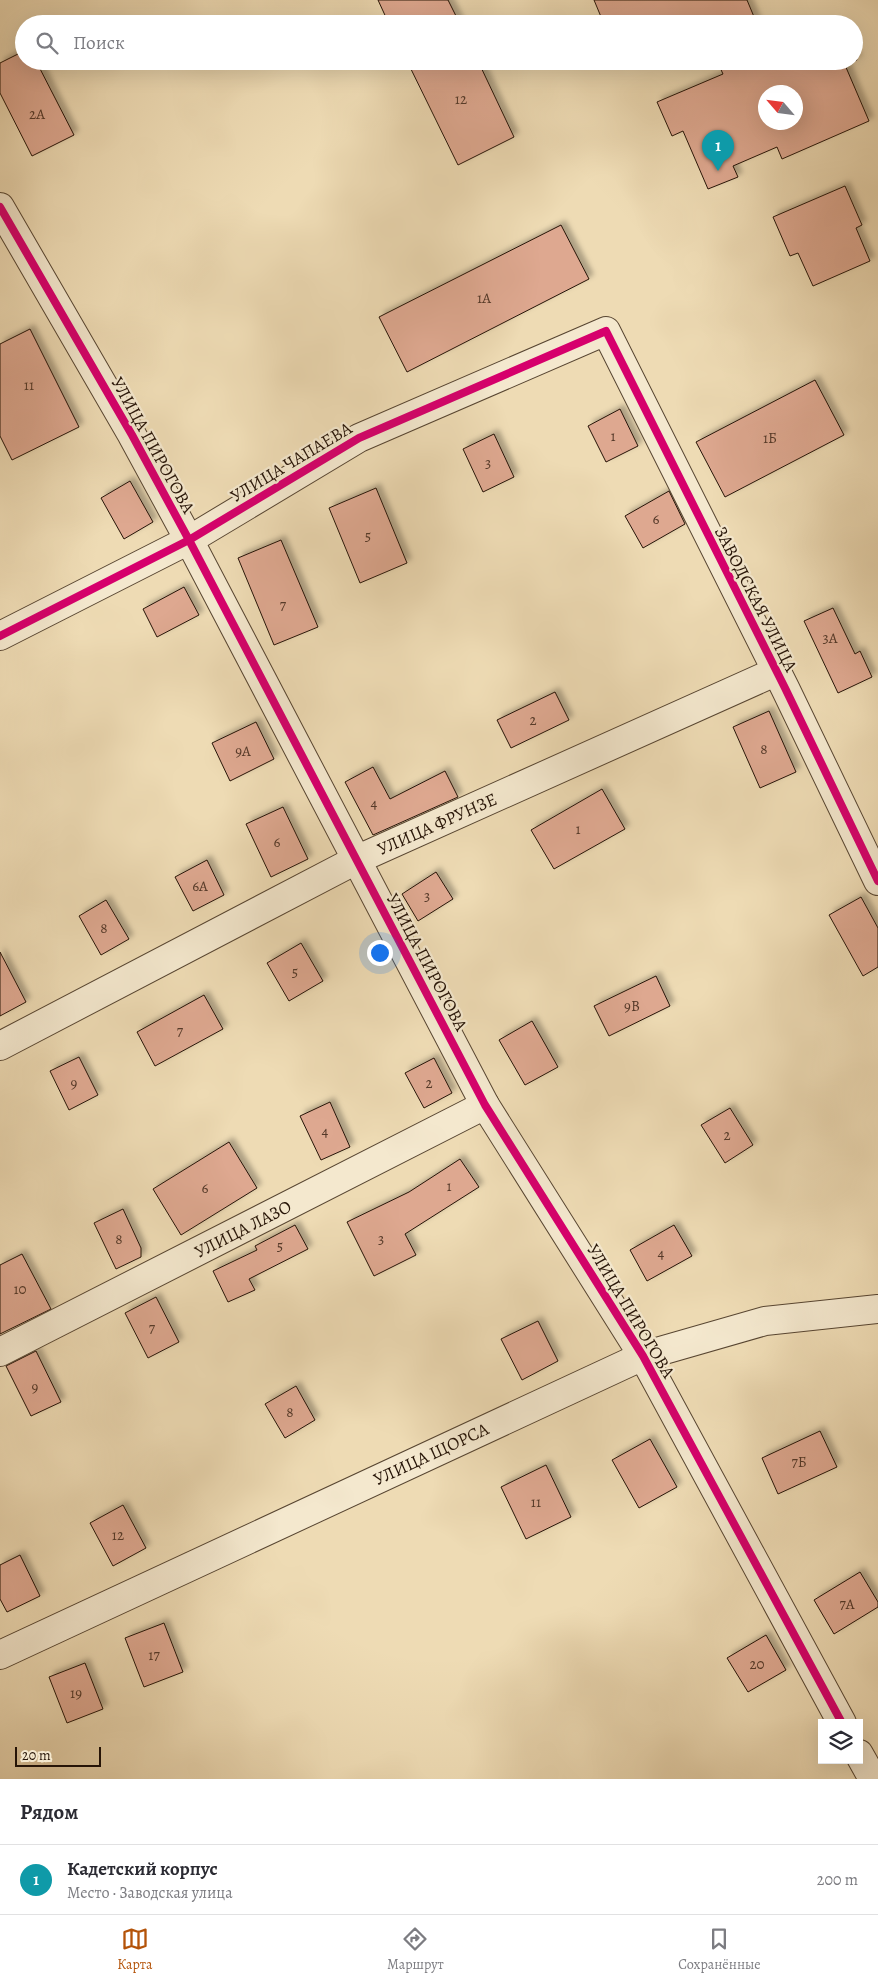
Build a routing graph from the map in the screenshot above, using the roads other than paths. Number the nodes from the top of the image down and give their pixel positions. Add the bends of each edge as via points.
1 (0, 207) edge
2 (606, 331) joint
3 (188, 540) junction
4 (0, 636) edge
5 (775, 672) junction
6 (356, 860) junction
7 (878, 881) edge
8 (0, 1046) edge
9 (485, 1105) junction
10 (878, 1309) edge
11 (0, 1352) edge
12 (643, 1356) junction
13 (0, 1655) edge
14 (840, 1719) edge
15 (863, 1761) edge
16 (873, 1779) edge

1 - 3 street, УЛИЦА ПИРОГОВА via 132,435
2 - 3 street, УЛИЦА ЧАПАЕВА via 359,438
2 - 5 street, ЗАВОДСКАЯ УЛИЦА
3 - 4 street, УЛИЦА ЧАПАЕВА
3 - 6 street, УЛИЦА ПИРОГОВА
5 - 6 street, УЛИЦА ФРУНЗЕ
5 - 7 street, ЗАВОДСКАЯ УЛИЦА
6 - 8 street, УЛИЦА ФРУНЗЕ
6 - 9 street, УЛИЦА ПИРОГОВА
9 - 11 street, УЛИЦА ЛАЗО
9 - 12 street, УЛИЦА ПИРОГОВА
10 - 12 street, УЛИЦА ЩОРСА via 765,1321
12 - 13 street, УЛИЦА ЩОРСА
12 - 14 street, УЛИЦА ПИРОГОВА
15 - 16 street

